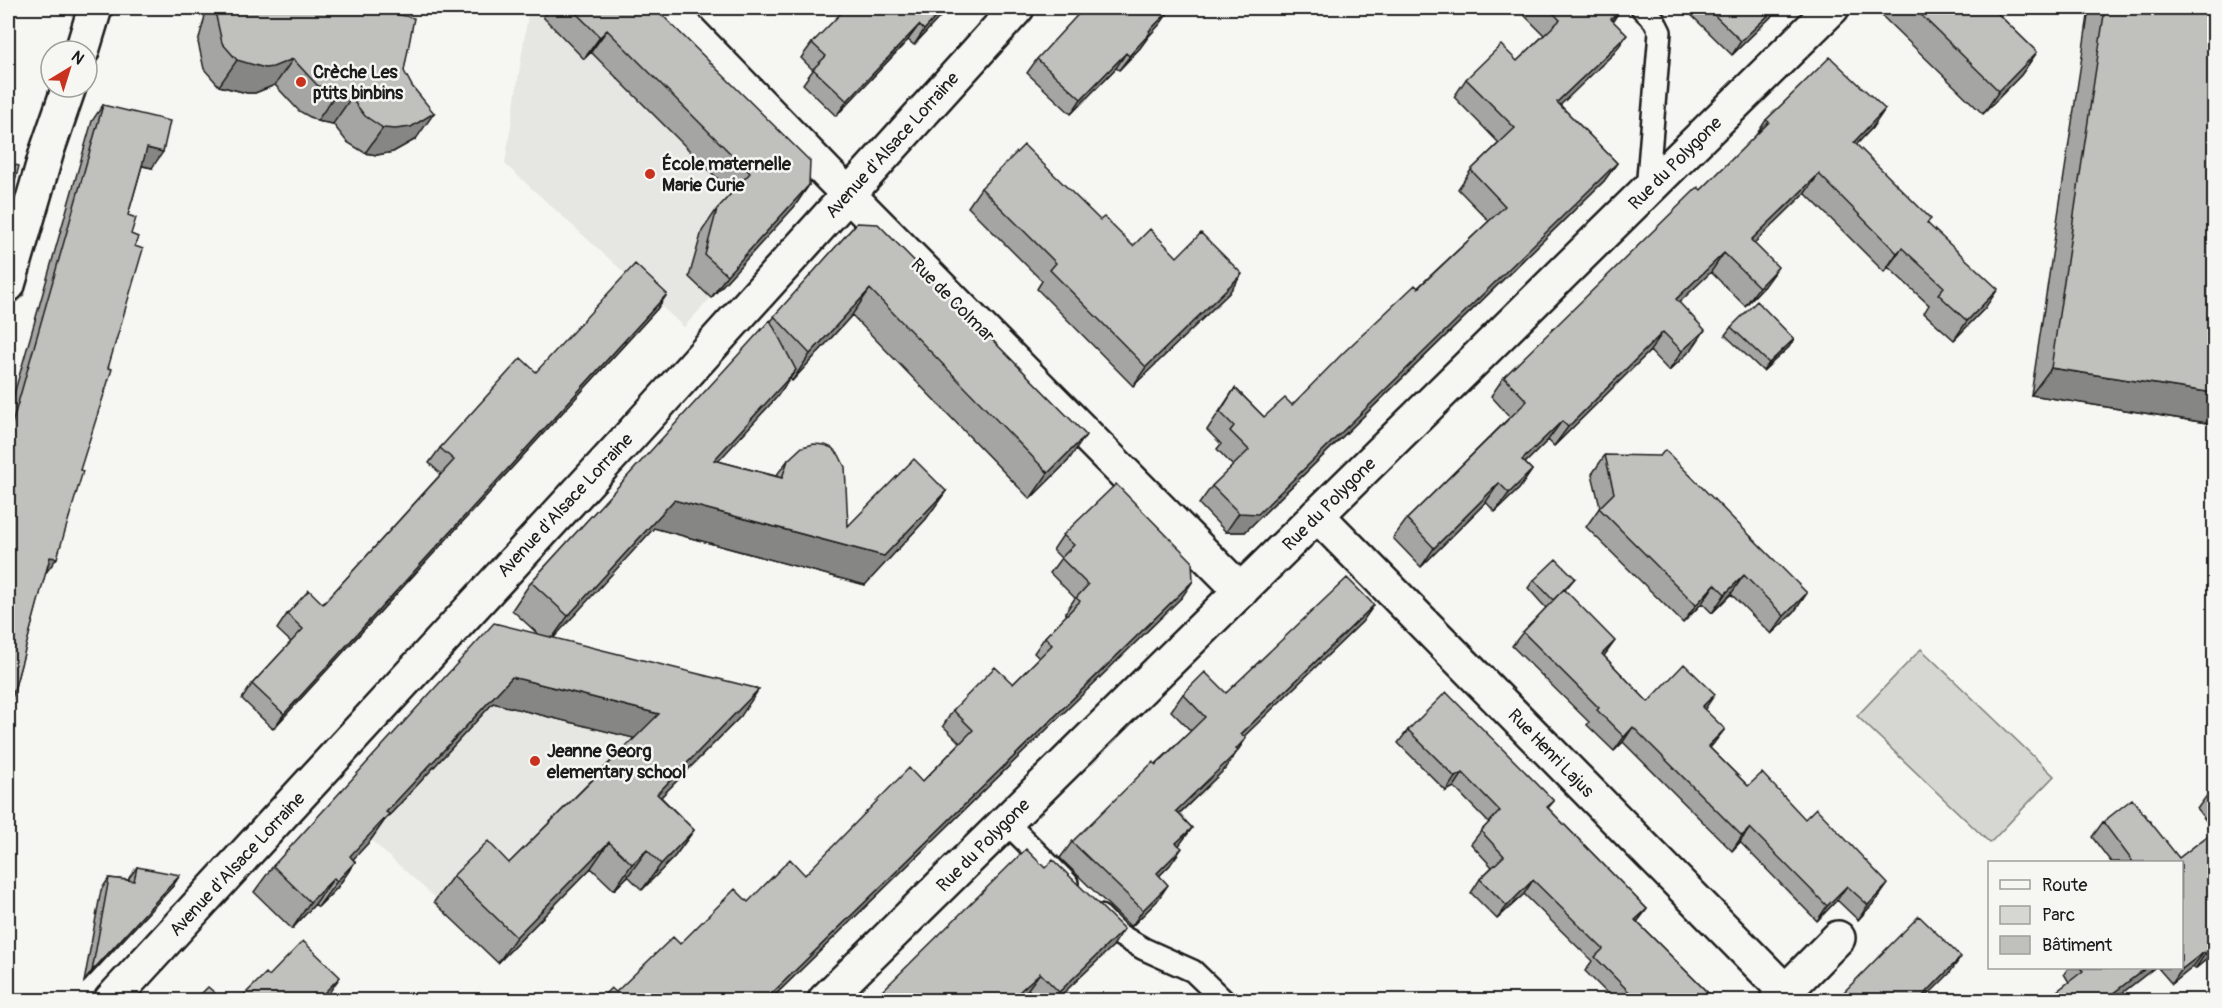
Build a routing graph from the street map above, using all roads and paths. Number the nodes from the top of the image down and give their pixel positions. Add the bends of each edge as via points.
1 (95, 8) edge
2 (667, 8) edge
3 (1017, 8) edge
4 (1642, 8) edge
5 (1832, 8) edge
6 (86, 39) edge
7 (65, 99) edge
8 (1647, 190) junction
9 (848, 193) junction
10 (8, 285) edge
11 (1317, 515) junction
12 (1241, 591) junction
13 (1006, 822) junction
14 (1838, 938) dead end
15 (1781, 996) edge
16 (111, 1000) edge
17 (825, 1000) edge
18 (1223, 1000) edge

1 - 6 street
2 - 9 street, Rue de Colmar
3 - 9 street, Avenue d'Alsace Lorraine
4 - 8 lane via 1660,32
5 - 8 street, Rue du Polygone
7 - 10 street
8 - 11 street, Rue du Polygone
9 - 12 street, Rue de Colmar
9 - 16 street, Avenue d'Alsace Lorraine
11 - 12 street, Rue du Polygone
11 - 15 street, Rue Henri Lajus
12 - 13 street, Rue du Polygone
13 - 17 street, Rue du Polygone
13 - 18 lane via 1118,934 1193,971
14 - 15 street, Rue Henri Lajus

